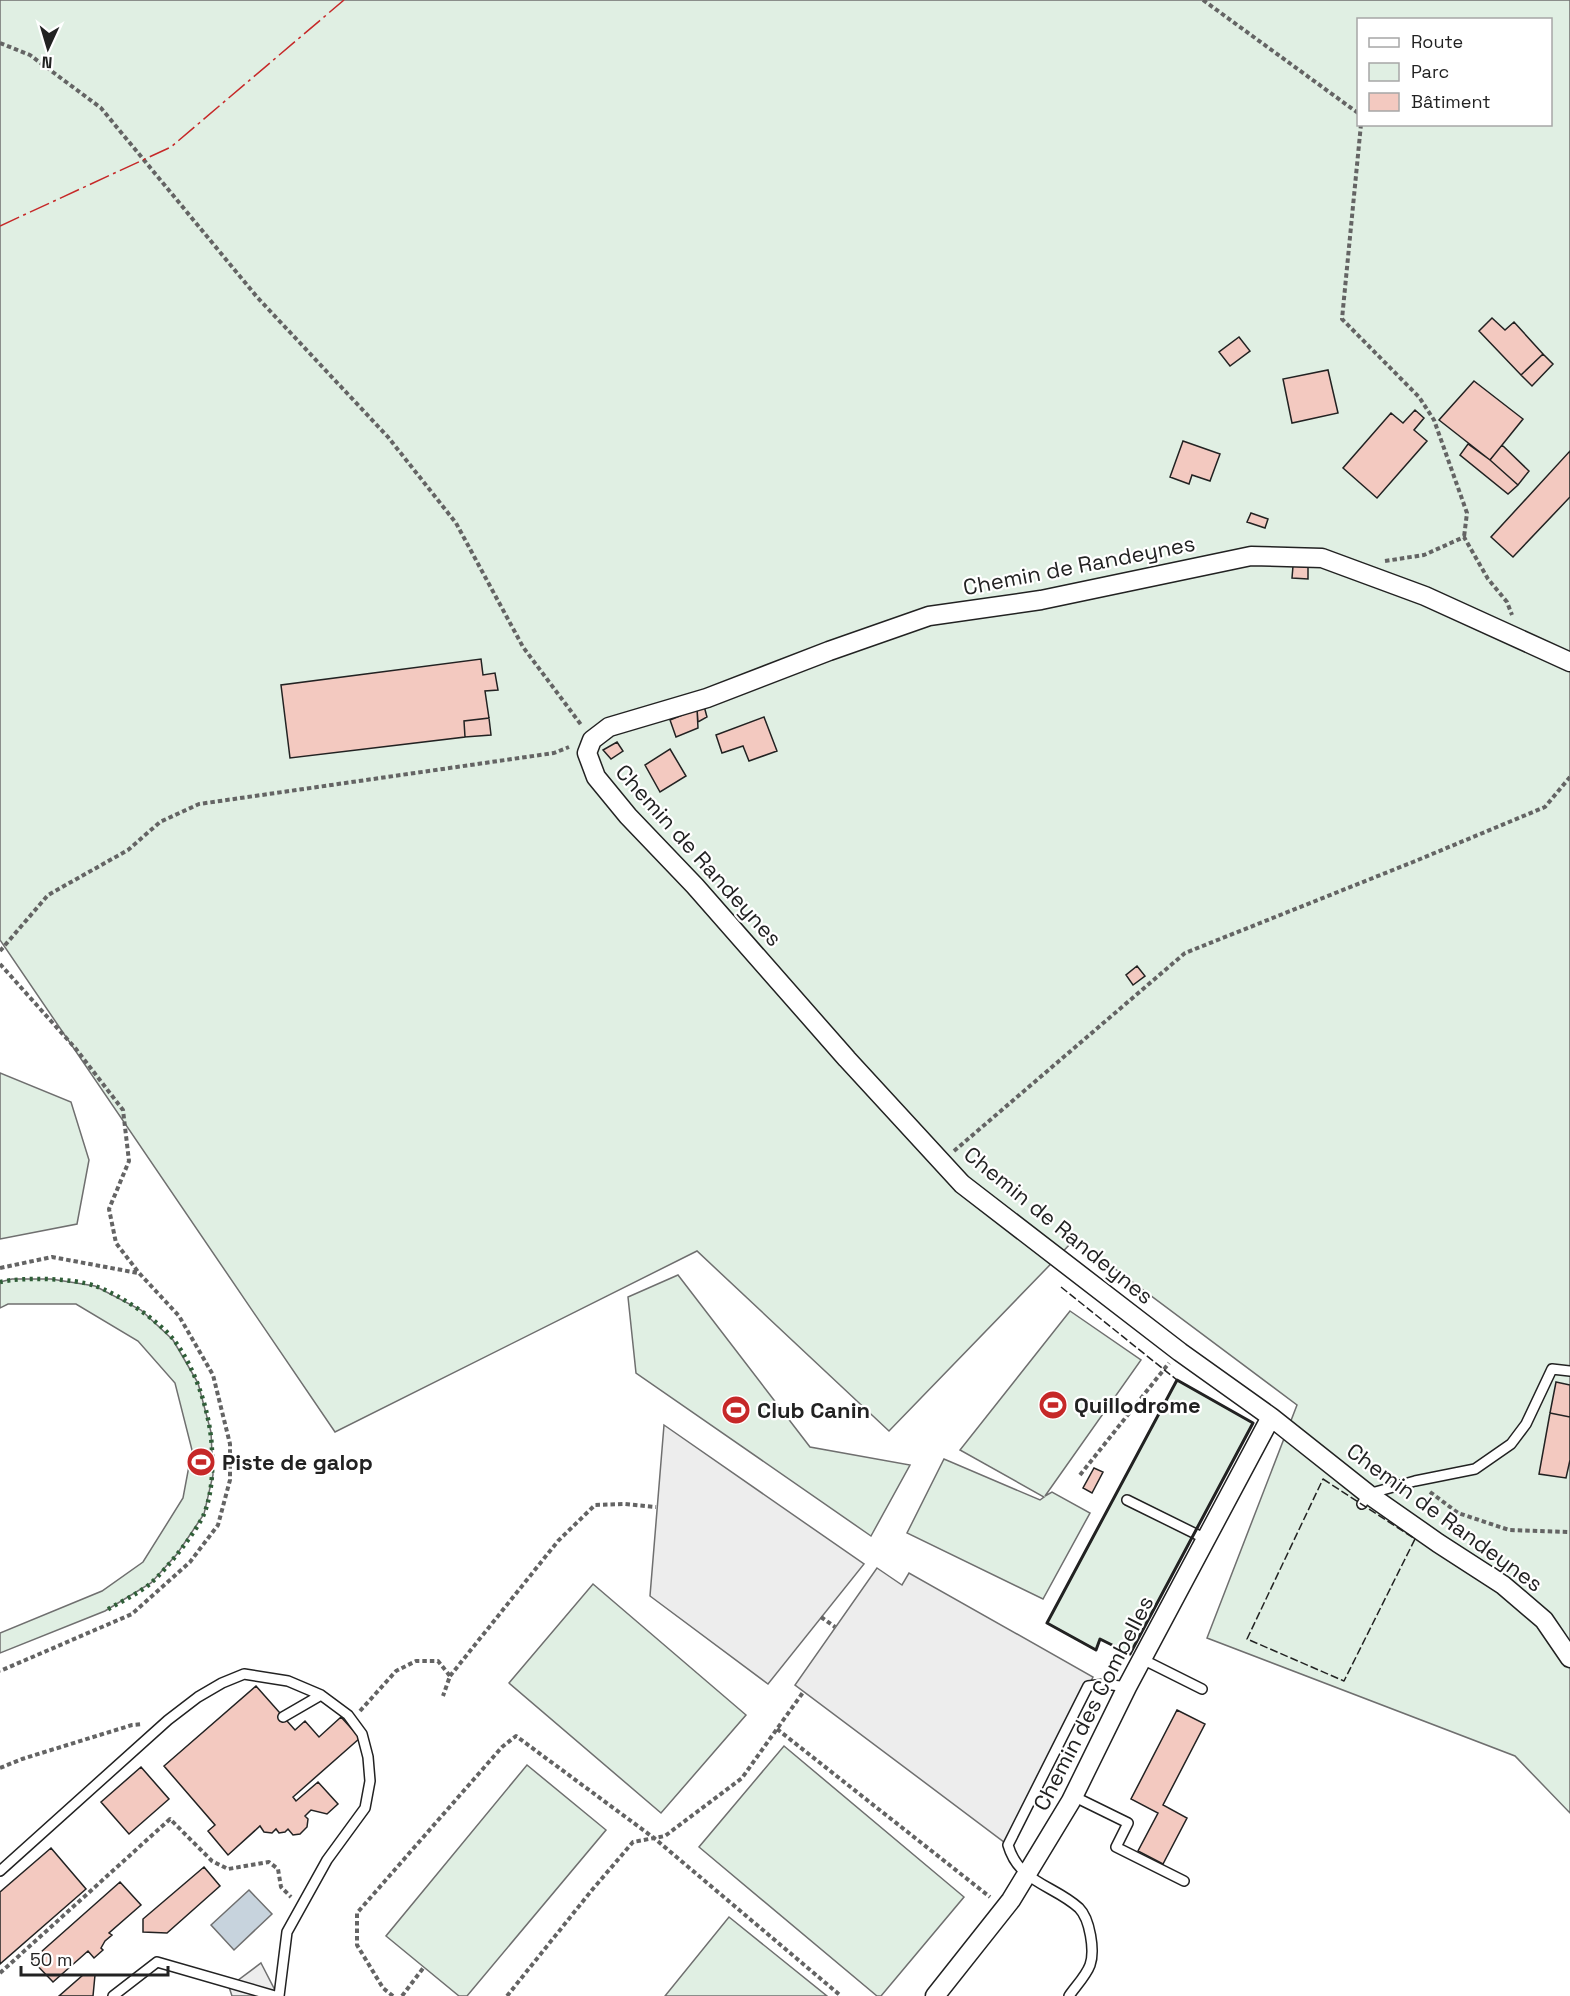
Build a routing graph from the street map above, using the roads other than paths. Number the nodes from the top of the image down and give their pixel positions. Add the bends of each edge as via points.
1 (1570, 662) edge
2 (1570, 1371) edge
3 (1271, 1417) junction
4 (1365, 1499) junction
5 (1127, 1500) dead end
6 (1206, 1539) junction
7 (1570, 1658) edge
8 (1142, 1659) junction
9 (1127, 1687) junction
10 (1202, 1689) dead end
11 (321, 1695) junction
12 (284, 1717) dead end
13 (1073, 1797) junction
14 (0, 1870) edge
15 (1028, 1875) junction
16 (1184, 1881) dead end
17 (113, 1996) edge
18 (277, 1996) edge
19 (935, 1996) edge
20 (1069, 1996) edge

1 - 3 street, Chemin de Randeynes via 1425,596 1322,558 1251,556 1041,600 929,616 707,698 609,727 592,740 587,753 596,777 962,1184
2 - 4 lane via 1552,1369 1526,1424 1511,1444 1474,1469 1414,1481
3 - 4 street, Chemin de Randeynes
3 - 6 street, Chemin des Combelles
4 - 7 street, Chemin de Randeynes via 1503,1585 1544,1620
5 - 6 lane
6 - 8 street, Chemin des Combelles
8 - 9 street, Chemin des Combelles
8 - 10 lane
9 - 13 street, Chemin des Combelles
9 - 15 lane via 1088,1686 1008,1845 1012,1860
11 - 12 lane
11 - 14 lane via 288,1681 244,1674 222,1683 168,1720
11 - 18 lane via 348,1715 362,1734 370,1781 365,1808 327,1860 288,1932
13 - 15 street, Chemin des Combelles
13 - 16 lane via 1128,1823 1116,1847
15 - 19 street, Chemin des Combelles
15 - 20 lane via 1081,1909 1093,1939 1090,1965
17 - 18 lane via 157,1962

